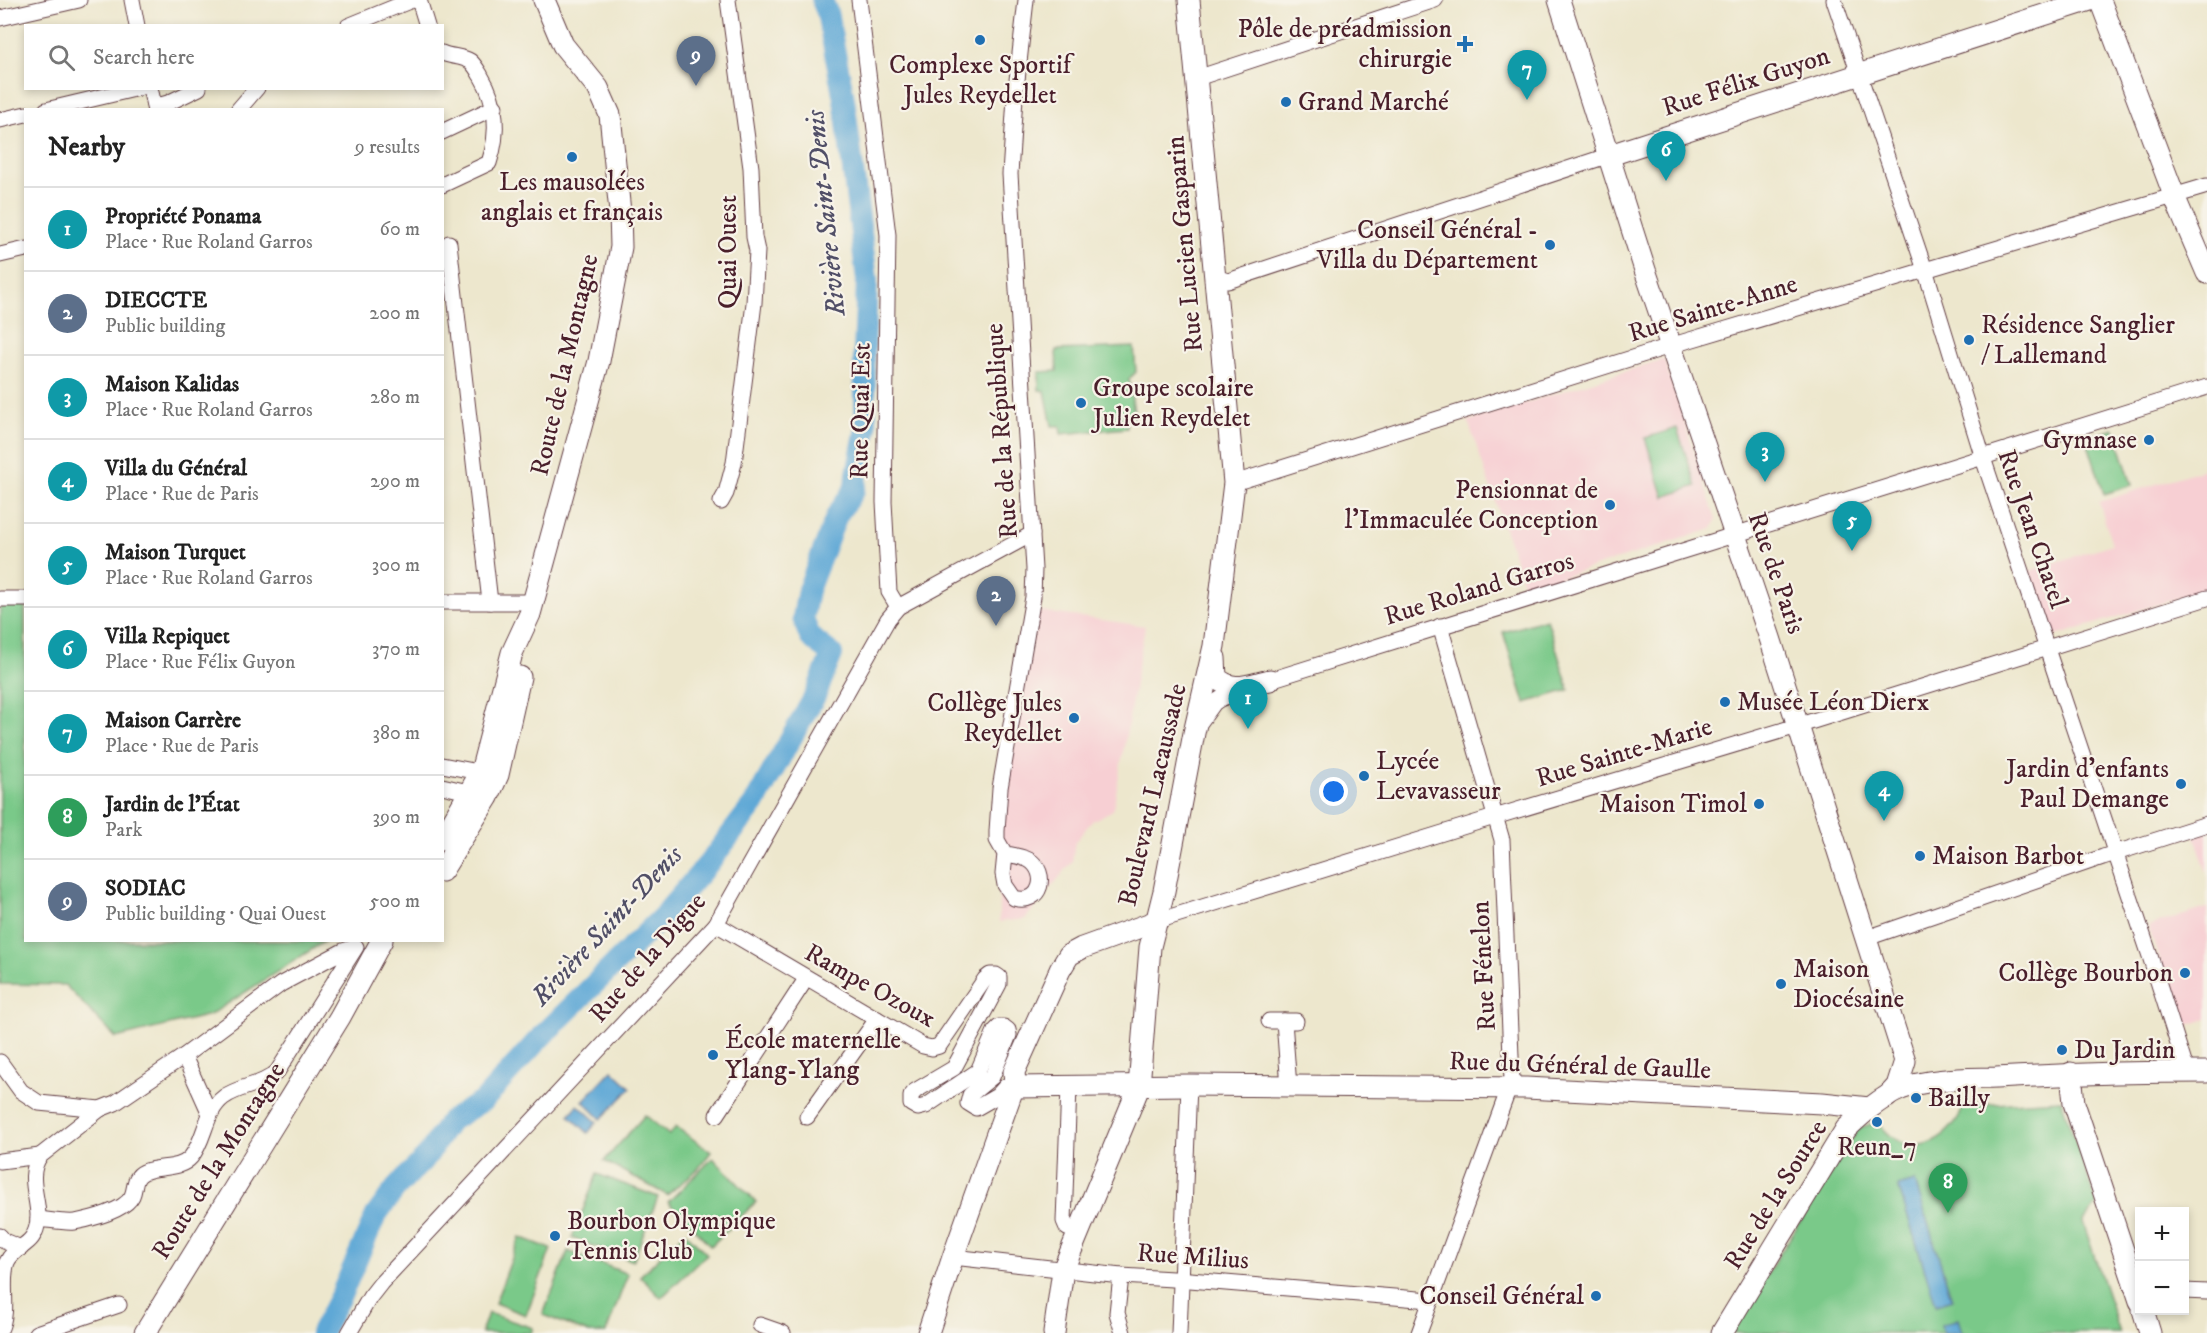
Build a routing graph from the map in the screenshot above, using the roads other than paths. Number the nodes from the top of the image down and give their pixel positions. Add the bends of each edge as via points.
1 (79, 0) edge
2 (132, 0) edge
3 (412, 0) edge
4 (419, 0) edge
5 (544, 0) edge
6 (728, 0) edge
7 (859, 0) edge
8 (1026, 0) edge
9 (1189, 0) edge
10 (1435, 0) edge
11 (1559, 0) edge
12 (1834, 0) edge
13 (2090, 0) edge
14 (2100, 0) edge
15 (46, 4) edge
16 (0, 18) edge
17 (137, 24) edge
18 (353, 24) edge
19 (426, 24) edge
20 (444, 54) edge
21 (1859, 74) junction
22 (1197, 78) junction
23 (131, 90) edge
24 (150, 90) edge
25 (195, 90) edge
26 (255, 90) edge
27 (495, 107) junction
28 (54, 108) edge
29 (154, 108) edge
30 (240, 108) edge
31 (24, 114) edge
32 (0, 120) edge
33 (444, 131) edge
34 (1610, 155) junction
35 (444, 184) edge
36 (2207, 186) edge
37 (2175, 196) junction
38 (449, 243) dead end
39 (24, 249) edge
40 (0, 255) edge
41 (1924, 271) junction
42 (2207, 273) edge
43 (1215, 277) junction
44 (1671, 346) junction
45 (2207, 387) edge
46 (1983, 458) junction
47 (1234, 483) junction
48 (721, 502) dead end
49 (1032, 534) junction
50 (1734, 534) junction
51 (2207, 598) edge
52 (0, 599) edge
53 (24, 599) edge
54 (444, 602) edge
55 (490, 602) junction
56 (898, 607) junction
57 (531, 608) junction
58 (1440, 626) junction
59 (1214, 646) junction
60 (2047, 648) junction
61 (1270, 680) junction
62 (1797, 726) junction
63 (1194, 733) junction
64 (444, 765) edge
65 (489, 774) junction
66 (444, 786) edge
67 (480, 795) junction
68 (1496, 816) junction
69 (2207, 824) edge
70 (444, 838) edge
71 (1005, 854) dead end
72 (2114, 854) junction
73 (444, 867) edge
74 (716, 924) junction
75 (1149, 924) junction
76 (1867, 938) junction
77 (381, 942) edge
78 (395, 942) edge
79 (358, 944) edge
80 (806, 978) junction
81 (340, 1017) junction
82 (877, 1020) junction
83 (1283, 1021) dead end
84 (184, 1056) junction
85 (1905, 1061) junction
86 (0, 1062) edge
87 (2198, 1072) edge
88 (2071, 1073) junction
89 (1945, 1081) junction
90 (1189, 1086) junction
91 (1014, 1087) junction
92 (1069, 1087) junction
93 (1139, 1087) junction
94 (1289, 1087) junction
95 (1510, 1088) junction
96 (1878, 1103) junction
97 (100, 1109) junction
98 (210, 1114) junction
99 (717, 1115) dead end
100 (807, 1117) dead end
101 (40, 1156) junction
102 (0, 1161) edge
103 (38, 1219) junction
104 (1078, 1233) junction
105 (0, 1236) edge
106 (21, 1248) junction
107 (953, 1257) junction
108 (1063, 1270) junction
109 (1121, 1276) junction
110 (1179, 1280) junction
111 (2135, 1285) edge
112 (2189, 1291) edge
113 (2207, 1292) edge
114 (1430, 1300) junction
115 (119, 1305) dead end
116 (2145, 1315) edge
117 (760, 1325) dead end
118 (0, 1330) edge
119 (36, 1333) edge
120 (145, 1333) edge
121 (349, 1333) edge
122 (783, 1333) edge
123 (928, 1333) edge
124 (1054, 1333) edge
125 (1123, 1333) edge
126 (1179, 1333) edge
127 (1419, 1333) edge
128 (1722, 1333) edge
129 (2150, 1333) edge

1 - 15 street
2 - 17 street
3 - 18 street
4 - 19 street
5 - 57 street, Route de la Montagne via 563,45 598,88 610,115 621,247 599,360
6 - 48 street, Quai Ouest via 751,168 757,251 734,463
7 - 56 street, Rue Quai Est via 888,235 884,502 889,592
8 - 49 street, Rue de la République via 1010,174
9 - 22 street, Rue Lucien Gasparin
10 - 22 street
11 - 34 street, Rue de Paris
12 - 21 street, Rue Jean Chatel
13 - 21 street, Rue Félix Guyon
14 - 37 street
15 - 16 street
20 - 27 street via 469,61 489,88
21 - 34 street, Rue Félix Guyon
21 - 41 street, Rue Jean Chatel
22 - 43 street, Rue Lucien Gasparin
23 - 28 street
24 - 29 street
25 - 29 street
26 - 30 street
27 - 33 street
27 - 35 street via 495,138 489,163
31 - 32 street
34 - 43 street, Rue Félix Guyon via 1228,281
34 - 44 street, Rue de Paris
36 - 37 street, Rue Sainte-Anne
37 - 41 street, Rue Sainte-Anne
37 - 42 street
38 - 55 street
39 - 40 street
41 - 44 street, Rue Sainte-Anne
41 - 46 street, Rue Jean Chatel
43 - 47 street, Rue Lucien Gasparin
44 - 47 street, Rue Sainte-Anne
44 - 50 street, Rue de Paris
45 - 46 street, Rue Roland Garros
46 - 50 street, Rue Roland Garros
46 - 60 street, Rue Jean Chatel
47 - 59 street, Boulevard Lacaussade
49 - 56 street, Rue de la Digue
49 - 71 street, Rue de la République via 1034,597 998,810 997,840
50 - 58 street, Rue Roland Garros
50 - 62 street, Rue de Paris
51 - 60 street, Rue Sainte-Marie
52 - 53 street
54 - 55 street
55 - 57 street
56 - 74 street, Rue de la Digue
57 - 65 street, Route de la Montagne via 512,653
58 - 61 street, Rue Roland Garros
58 - 68 street, Rue Fénelon
59 - 61 street via 1216,677 1226,686 1235,688
59 - 63 street, Boulevard Lacaussade
60 - 62 street, Rue Sainte-Marie
60 - 72 street, Rue Jean Chatel
61 - 63 street, Rue Roland Garros via 1214,703
62 - 68 street, Rue Sainte-Marie
62 - 76 street, Rue de Paris
63 - 75 street, Boulevard Lacaussade
64 - 65 street
65 - 67 street, Route de la Montagne
66 - 67 street
67 - 70 street, Route de la Montagne
67 - 73 street, Route de la Montagne
68 - 75 street, Rue Sainte-Marie
68 - 95 street, Rue Fénelon via 1502,840
69 - 72 street
72 - 76 street
72 - 87 street, Rue Jean Chatel via 2184,1063
74 - 80 street, Rampe Ozoux
74 - 121 street, Rue de la Digue via 381,1283
75 - 91 street, Boulevard Lacaussade via 1069,955 1014,1072
75 - 93 street
76 - 85 street, Rue de Paris
77 - 81 street, Route de la Montagne
78 - 81 street, Route de la Montagne
79 - 84 street via 281,984
79 - 98 street via 278,1072 224,1098
80 - 82 street, Rampe Ozoux
80 - 99 street
81 - 120 street, Route de la Montagne
82 - 91 street, Rampe Ozoux via 923,1046 939,1046 985,979 996,975 999,984 954,1068 915,1091 911,1104 918,1108 926,1106 978,1071 999,1027 1008,1030 1009,1035 992,1077 970,1095 968,1103 976,1108 1006,1086
82 - 100 street
83 - 94 street
84 - 97 street
84 - 98 street
85 - 89 street
85 - 96 street via 1897,1086
86 - 97 street via 21,1091 39,1103
87 - 88 street
88 - 89 street
88 - 111 street via 2074,1102
89 - 96 street via 1913,1085
90 - 93 street, Rue du Général de Gaulle
90 - 94 street, Rue du Général de Gaulle
90 - 110 street
91 - 92 street, Rue du Général de Gaulle
91 - 107 street, Boulevard Lacaussade
92 - 93 street, Rue du Général de Gaulle
92 - 104 street via 1064,1221 1067,1228
93 - 104 street
94 - 95 street, Rue du Général de Gaulle
95 - 96 street, Rue du Général de Gaulle
95 - 114 street, Rue Fénelon
96 - 128 street, Rue de la Source via 1846,1130
97 - 101 street
98 - 103 street via 189,1159 137,1177 123,1206 74,1222
101 - 102 street
101 - 103 street via 33,1176
103 - 106 street via 34,1236
104 - 108 street
105 - 106 street
106 - 118 street via 5,1268
107 - 108 street, Rue Milius
107 - 123 street, Boulevard Lacaussade
108 - 109 street, Rue Milius
108 - 124 street
109 - 110 street, Rue Milius
109 - 125 street via 1118,1313
110 - 114 street, Rue Milius
110 - 126 street
112 - 113 street
114 - 127 street, Rue Fénelon
115 - 119 street
116 - 129 street
117 - 122 street

